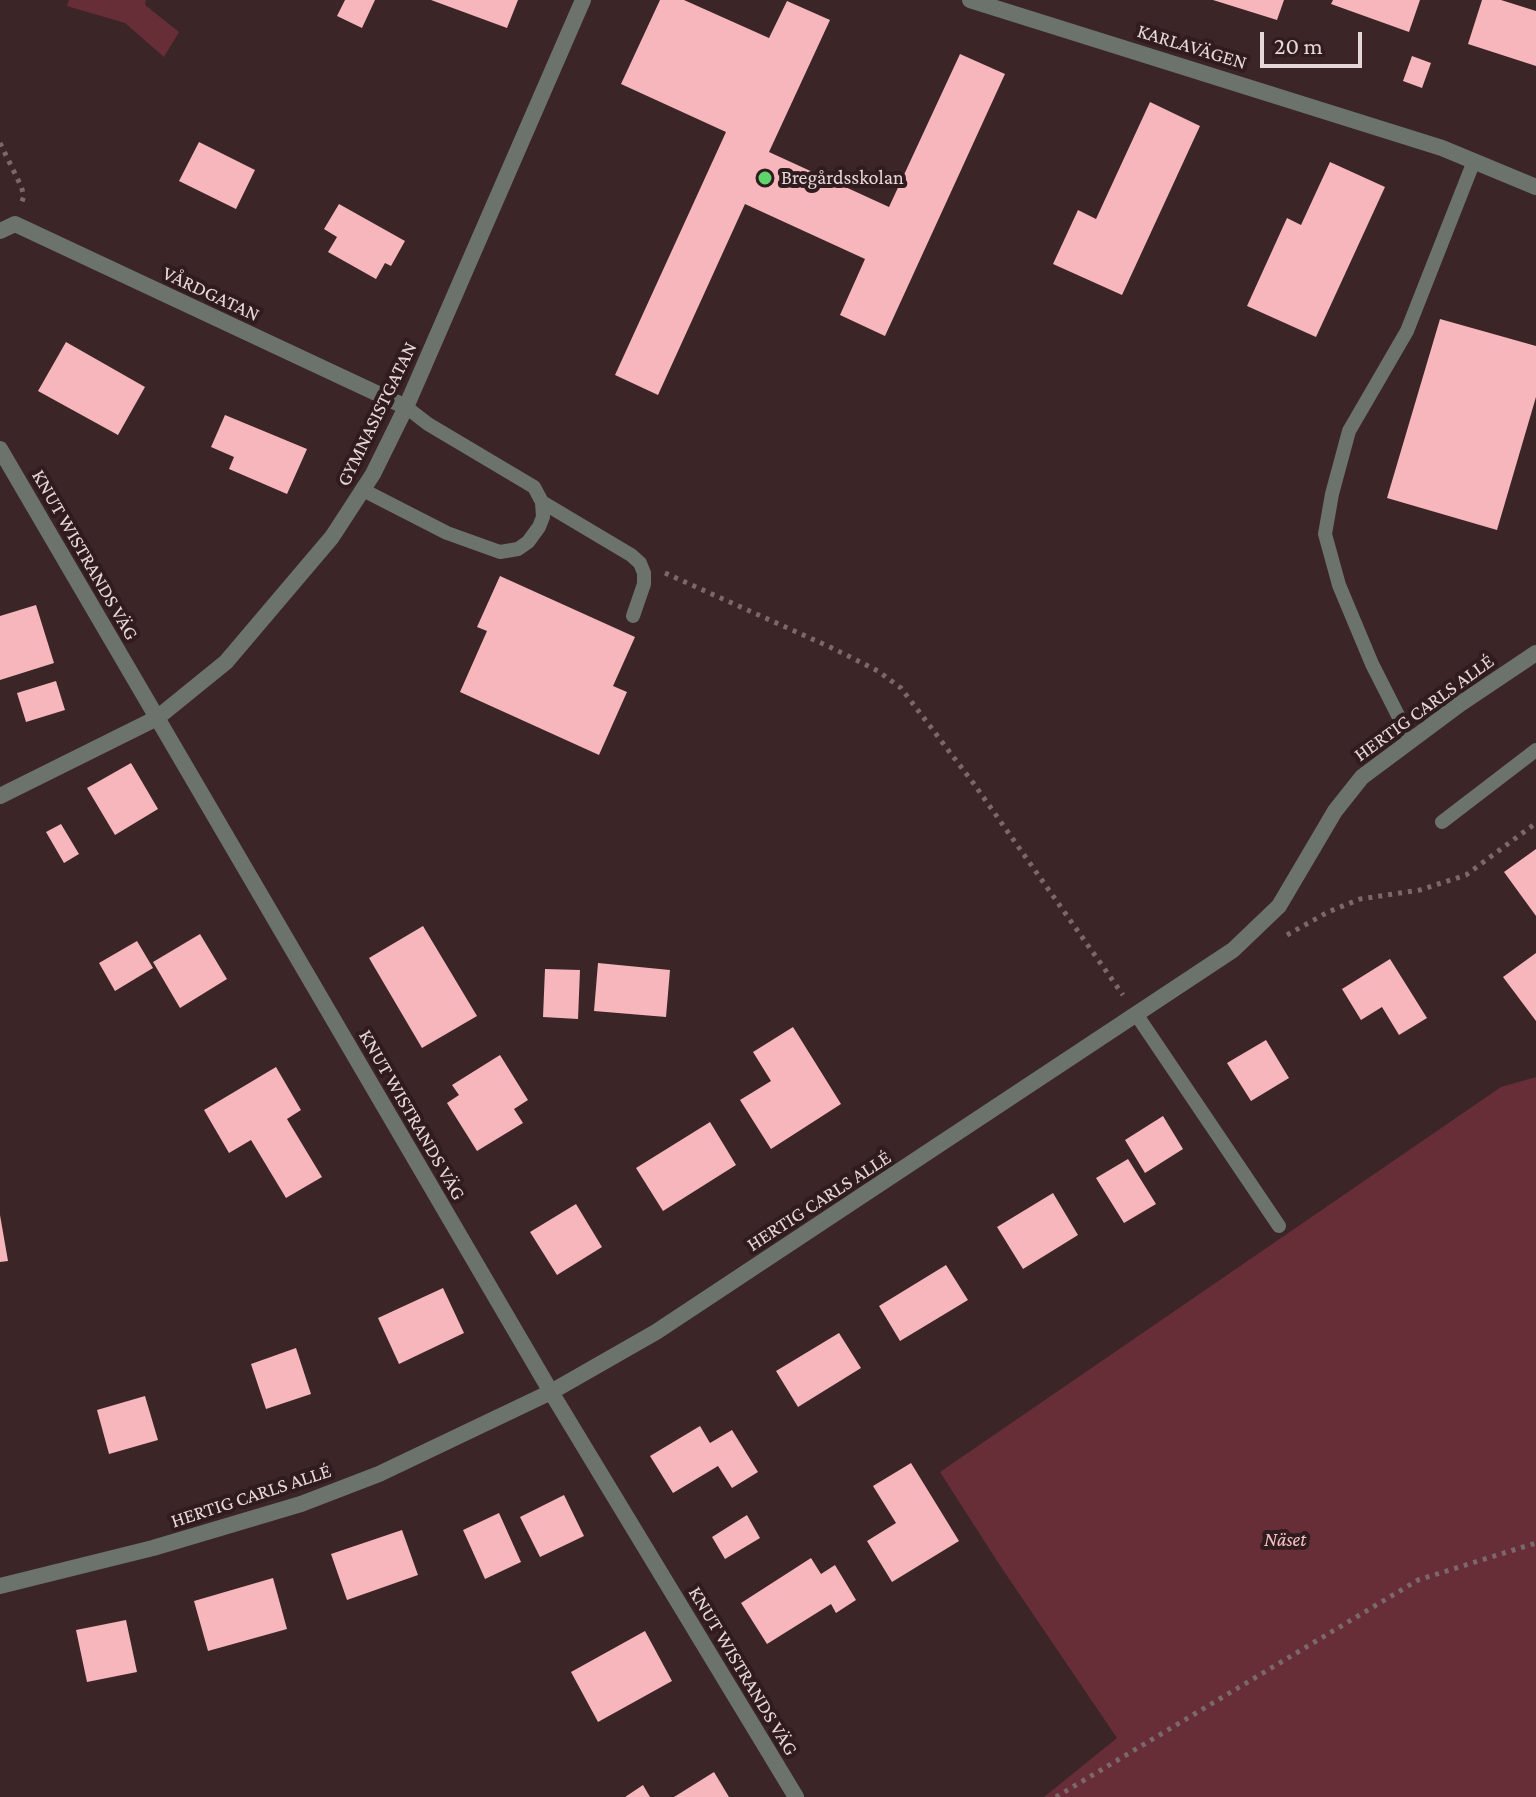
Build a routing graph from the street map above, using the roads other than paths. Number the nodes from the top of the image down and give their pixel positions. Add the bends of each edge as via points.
1 (583, 0) edge
2 (970, 0) edge
3 (1474, 161) junction
4 (1536, 187) edge
5 (7, 227) edge
6 (406, 407) junction
7 (0, 449) edge
8 (363, 490) junction
9 (542, 502) junction
10 (633, 616) dead end
11 (1536, 653) edge
12 (157, 718) junction
13 (1411, 741) junction
14 (1536, 750) edge
15 (0, 796) edge
16 (1442, 822) dead end
17 (1136, 1014) junction
18 (1279, 1226) dead end
19 (551, 1392) junction
20 (0, 1586) edge
21 (796, 1797) edge

1 - 6 street, GYMNASISTGATAN
2 - 3 street, KARLAVÄGEN
3 - 4 street, KARLAVÄGEN
3 - 13 lane via 1407,331 1349,431 1325,534 1339,585
5 - 6 street, VÅRDGATAN
6 - 8 street, GYMNASISTGATAN
6 - 9 lane via 526,480
7 - 12 street, KNUT WISTRANDS VÄG
8 - 9 lane via 447,533 500,552 518,549 534,535 543,517
8 - 12 street, GYMNASISTGATAN via 332,537 226,662
9 - 10 lane via 631,555 644,573
11 - 13 street, HERTIG CARLS ALLÉ
12 - 15 street, GYMNASISTGATAN
12 - 19 street, KNUT WISTRANDS VÄG
13 - 17 street, HERTIG CARLS ALLÉ via 1362,777 1335,811 1279,906 1233,950
14 - 16 lane
17 - 18 lane
17 - 19 street, HERTIG CARLS ALLÉ via 656,1332
19 - 20 street, HERTIG CARLS ALLÉ via 379,1474 301,1504
19 - 21 street, KNUT WISTRANDS VÄG

